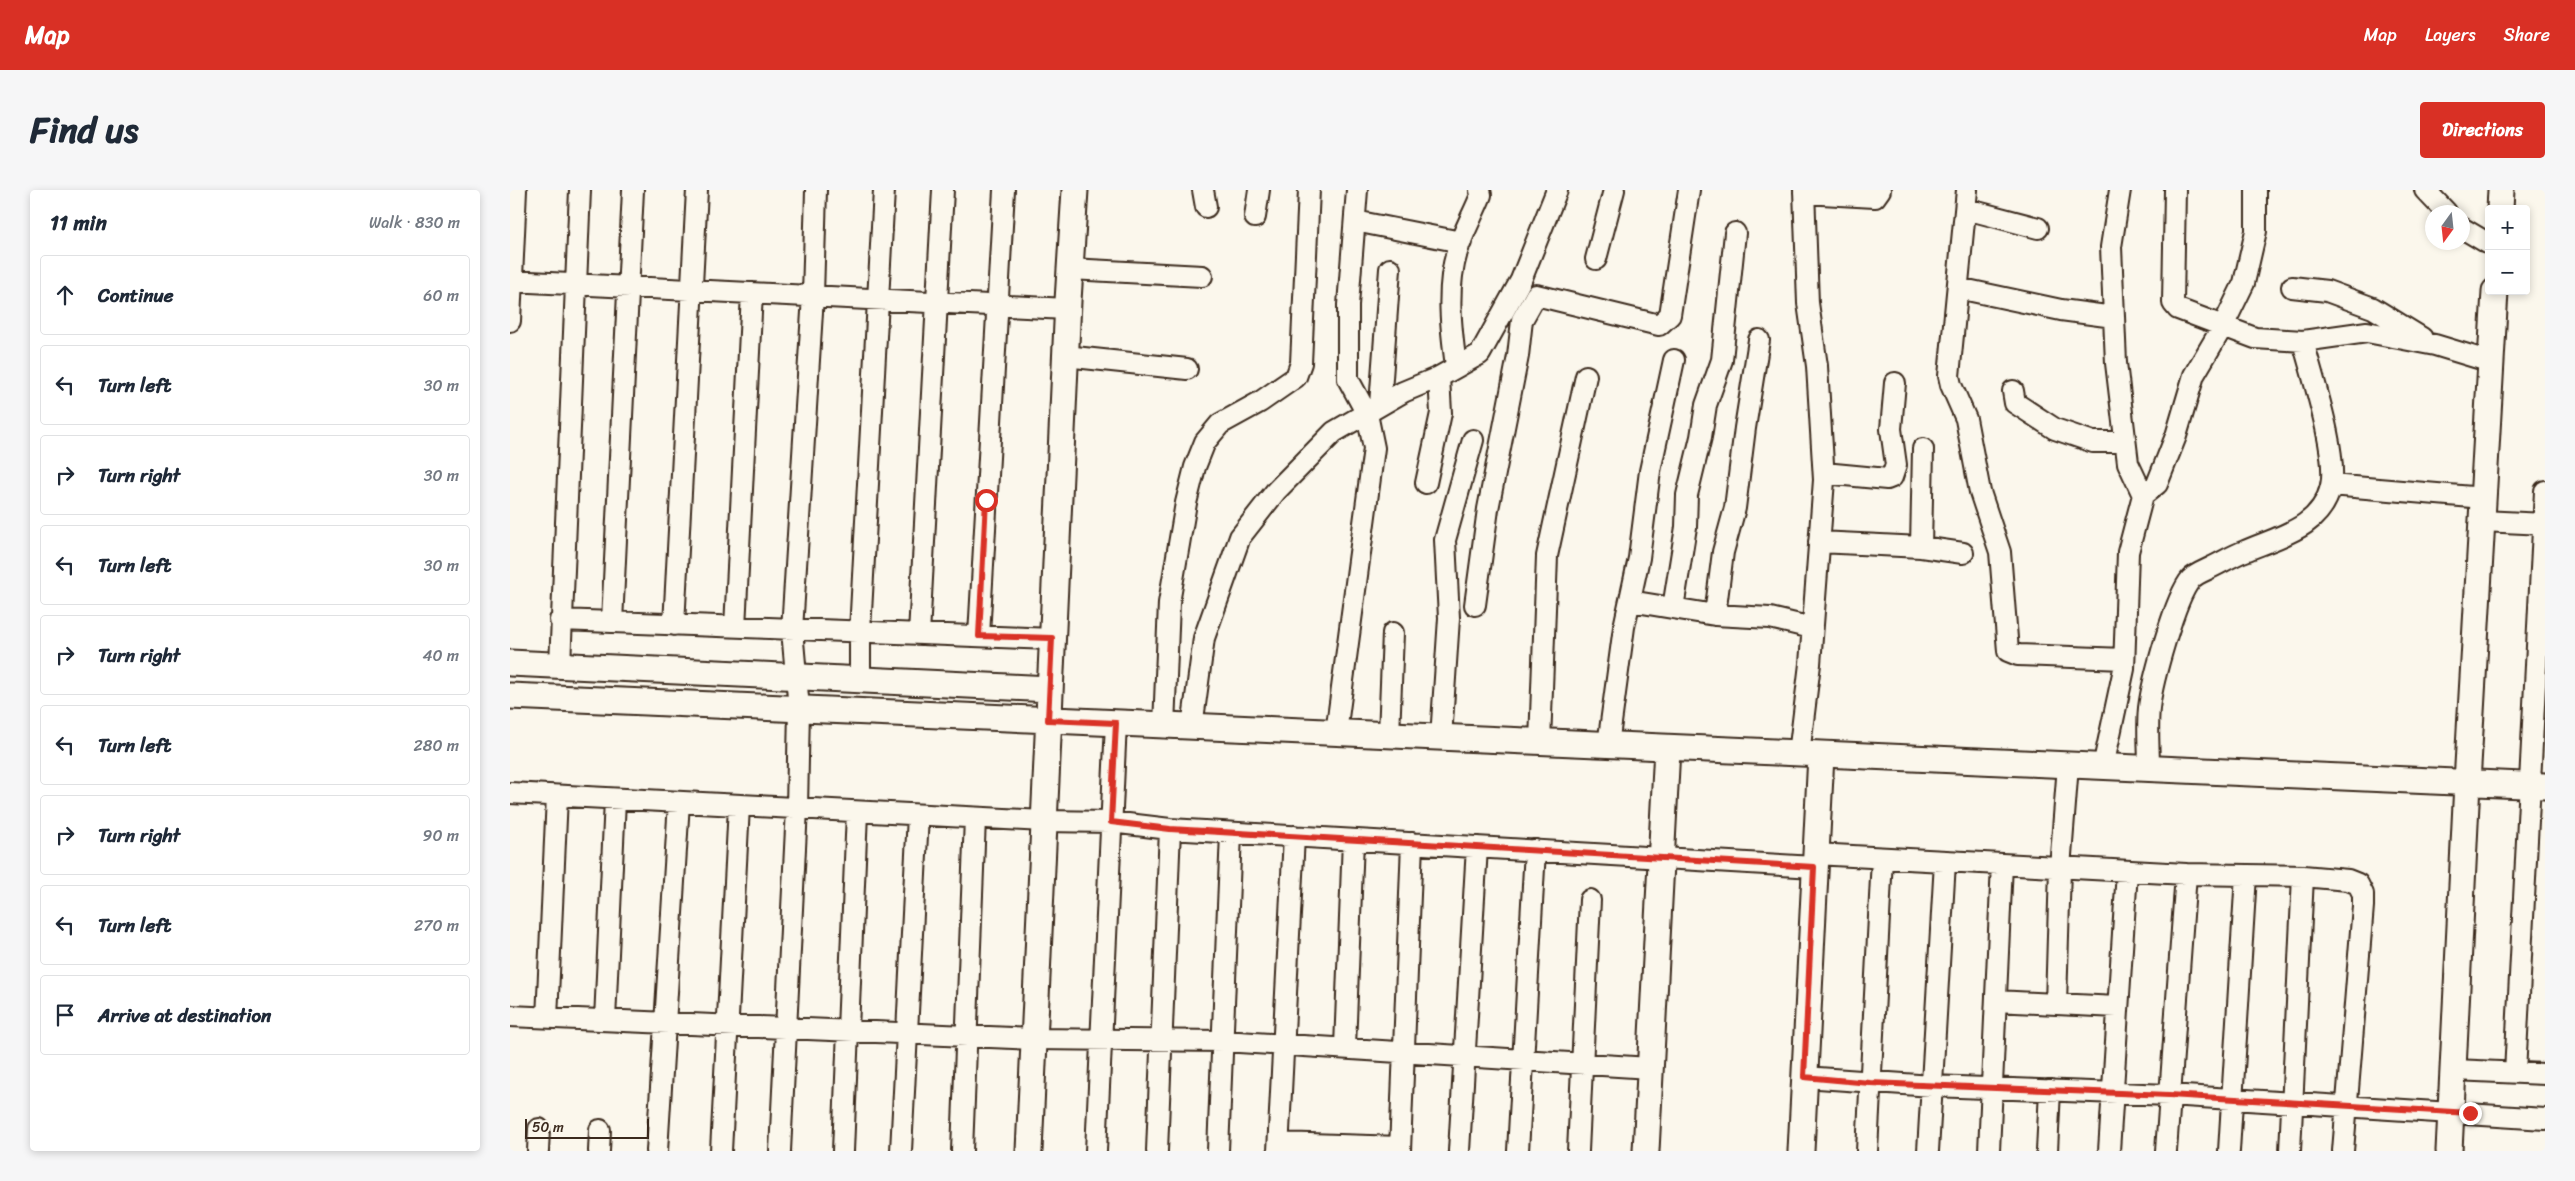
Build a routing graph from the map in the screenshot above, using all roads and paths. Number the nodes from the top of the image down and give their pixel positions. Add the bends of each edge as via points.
1 (516, 190) edge
2 (580, 190) edge
3 (633, 190) edge
4 (698, 190) edge
5 (816, 190) edge
6 (884, 190) edge
7 (943, 190) edge
8 (1004, 190) edge
9 (1075, 190) edge
10 (1259, 190) edge
11 (1309, 190) edge
12 (1357, 190) edge
13 (1480, 190) edge
14 (1557, 190) edge
15 (1614, 190) edge
16 (1689, 190) edge
17 (1880, 190) edge
18 (2120, 190) edge
19 (2175, 190) edge
20 (2256, 190) edge
21 (2425, 190) edge
22 (1804, 192) edge
23 (1967, 199) edge
24 (2439, 205) edge
25 (1255, 217) dead end
26 (1355, 221) junction
27 (2038, 228) dead end
28 (1735, 233) dead end
29 (2470, 233) edge
30 (1462, 242) junction
31 (2485, 242) edge
32 (1596, 259) dead end
33 (1070, 269) junction
34 (1390, 269) dead end
35 (1202, 276) dead end
36 (511, 281) edge
37 (575, 284) junction
38 (629, 287) junction
39 (2292, 287) dead end
40 (1958, 288) junction
41 (694, 290) junction
42 (752, 293) junction
43 (2495, 295) edge
44 (813, 296) junction
45 (878, 300) junction
46 (937, 303) junction
47 (996, 306) junction
48 (1067, 309) junction
49 (2114, 317) junction
50 (510, 321) edge
51 (2223, 326) junction
52 (1759, 340) dead end
53 (2303, 342) junction
54 (2435, 345) junction
55 (1065, 356) junction
56 (1674, 360) dead end
57 (2491, 362) junction
58 (1456, 366) junction
59 (1186, 369) dead end
60 (1586, 376) dead end
61 (1439, 377) junction
62 (1895, 383) dead end
63 (2013, 392) dead end
64 (1374, 410) junction
65 (1473, 440) dead end
66 (2125, 442) junction
67 (1923, 449) dead end
68 (1824, 473) junction
69 (1426, 483) dead end
70 (2331, 485) junction
71 (2545, 491) edge
72 (2144, 495) junction
73 (2483, 510) junction
74 (2544, 524) edge
75 (1819, 542) junction
76 (1922, 547) junction
77 (1963, 554) dead end
78 (1630, 601) junction
79 (1475, 605) dead end
80 (1673, 608) junction
81 (1715, 615) junction
82 (560, 620) junction
83 (612, 622) junction
84 (674, 625) junction
85 (734, 627) junction
86 (1812, 628) junction
87 (792, 630) junction
88 (860, 631) junction
89 (1393, 633) dead end
90 (919, 634) junction
91 (979, 636) junction
92 (1052, 638) junction
93 (2124, 659) junction
94 (510, 662) edge
95 (560, 665) junction
96 (796, 676) junction
97 (860, 680) junction
98 (1050, 689) junction
99 (510, 696) edge
100 (799, 709) junction
101 (1048, 720) junction
102 (1116, 723) junction
103 (1164, 726) junction
104 (1192, 727) junction
105 (1336, 733) junction
106 (1390, 735) junction
107 (1441, 738) junction
108 (1540, 742) junction
109 (1608, 745) junction
110 (1667, 748) junction
111 (1810, 754) junction
112 (2068, 765) junction
113 (2103, 767) junction
114 (2149, 769) junction
115 (2467, 783) junction
116 (2537, 786) edge
117 (510, 793) edge
118 (557, 796) junction
119 (614, 799) junction
120 (679, 802) junction
121 (739, 806) junction
122 (797, 808) junction
123 (857, 812) junction
124 (918, 815) junction
125 (975, 818) junction
126 (1044, 821) junction
127 (1111, 822) junction
128 (1170, 829) junction
129 (1231, 832) junction
130 (1294, 836) junction
131 (1353, 840) junction
132 (1412, 843) junction
133 (1477, 847) junction
134 (1535, 850) junction
135 (1660, 858) junction
136 (1882, 858) junction
137 (1814, 861) junction
138 (1945, 862) junction
139 (2002, 864) junction
140 (2060, 868) junction
141 (2126, 871) junction
142 (2186, 874) junction
143 (2246, 875) junction
144 (2303, 876) junction
145 (1590, 900) dead end
146 (1996, 1001) junction
147 (2056, 1004) junction
148 (2117, 1007) junction
149 (510, 1016) edge
150 (547, 1018) junction
151 (605, 1020) junction
152 (665, 1022) junction
153 (726, 1025) junction
154 (787, 1027) junction
155 (849, 1032) junction
156 (908, 1033) junction
157 (968, 1036) junction
158 (1102, 1038) junction
159 (1034, 1039) junction
160 (1162, 1039) junction
161 (1223, 1041) junction
162 (1282, 1044) junction
163 (1345, 1047) junction
164 (1405, 1052) junction
165 (1465, 1057) junction
166 (1522, 1060) junction
167 (1582, 1064) junction
168 (1650, 1068) junction
169 (2454, 1070) junction
170 (2516, 1073) junction
171 (2545, 1074) edge
172 (1804, 1077) junction
173 (1870, 1083) junction
174 (1932, 1086) junction
175 (1991, 1088) junction
176 (2050, 1090) junction
177 (2114, 1094) junction
178 (2169, 1095) junction
179 (2232, 1100) junction
180 (2293, 1104) junction
181 (2345, 1106) junction
182 (2452, 1111) junction
183 (2545, 1118) edge
184 (539, 1129) dead end
185 (600, 1130) dead end
186 (1278, 1147) edge
187 (1339, 1148) edge
188 (1400, 1149) edge
189 (538, 1151) edge
190 (599, 1151) edge
191 (657, 1151) edge
192 (721, 1151) edge
193 (780, 1151) edge
194 (843, 1151) edge
195 (901, 1151) edge
196 (962, 1151) edge
197 (1029, 1151) edge
198 (1096, 1151) edge
199 (1156, 1151) edge
200 (1218, 1151) edge
201 (1459, 1151) edge
202 (1518, 1151) edge
203 (1578, 1151) edge
204 (1646, 1151) edge
205 (1801, 1151) edge
206 (1867, 1151) edge
207 (1928, 1151) edge
208 (1989, 1151) edge
209 (2047, 1151) edge
210 (2109, 1151) edge
211 (2166, 1151) edge
212 (2229, 1151) edge
213 (2290, 1151) edge
214 (2343, 1151) edge
215 (2450, 1151) edge

1 - 36 street
2 - 37 street
3 - 38 street
4 - 41 street
5 - 44 street
6 - 45 street
7 - 46 street
8 - 47 street
9 - 33 street
10 - 25 street
11 - 103 street via 1301,363 1296,377 1220,424 1205,442 1195,467 1169,603
12 - 26 street
13 - 30 street via 1482,195
14 - 58 street via 1522,280 1480,354
15 - 32 street
16 - 79 street via 1670,315 1659,325 1536,295 1522,320 1488,509
17 - 22 street via 1875,197
18 - 49 street via 2111,247
19 - 51 street via 2173,303 2178,309
20 - 51 street via 2256,231 2244,284
21 - 24 street
22 - 68 street via 1808,303 1817,366
23 - 27 street
23 - 40 street
26 - 30 street
26 - 64 street via 1348,305 1348,379
28 - 80 street via 1722,360 1706,405 1687,495 1686,527
29 - 31 street
30 - 58 street via 1457,252 1450,321
33 - 35 street
33 - 48 street
34 - 64 street
36 - 37 street
36 - 50 street
37 - 38 street
37 - 82 street
38 - 41 street
38 - 83 street
39 - 54 street via 2327,291 2373,308
40 - 49 street via 2061,310
40 - 93 street via 1949,376 1966,419 1980,492 2000,552 2008,651 2018,655
41 - 42 street
41 - 84 street
42 - 44 street
42 - 85 street
43 - 57 street
44 - 45 street
44 - 87 street
45 - 46 street
45 - 88 street
46 - 47 street
46 - 90 street
47 - 48 street
47 - 91 street
48 - 55 street
49 - 66 street
51 - 53 street via 2255,338
51 - 72 street via 2194,375 2176,436 2157,484
52 - 81 street via 1735,508 1723,552
53 - 54 street via 2367,332
53 - 70 street via 2330,444
54 - 57 street
55 - 59 street
55 - 92 street
56 - 78 street via 1650,472
57 - 73 street
58 - 61 street
60 - 108 street via 1547,556
61 - 64 street via 1403,392
61 - 69 street via 1441,413
62 - 68 street via 1891,428 1896,465 1892,477
63 - 66 street via 2015,403 2055,429 2093,442
64 - 104 street via 1334,432 1276,491 1240,537 1204,638
64 - 105 street via 1374,448
65 - 107 street via 1445,540 1449,618
66 - 72 street via 2128,463
67 - 76 street
68 - 75 street
70 - 73 street
70 - 114 street via 2320,512 2307,524 2210,568 2186,586 2174,617 2149,710
71 - 74 street
72 - 93 street via 2128,552
73 - 74 street
73 - 115 street
74 - 116 street
75 - 76 street
75 - 86 street
76 - 77 street
78 - 80 street
78 - 109 street
80 - 81 street
81 - 86 street via 1770,618
82 - 83 street
82 - 95 street
83 - 84 street
84 - 85 street
85 - 87 street
86 - 111 street
87 - 88 street
87 - 96 street
88 - 90 street
88 - 97 street
89 - 106 street
90 - 91 street
91 - 92 street
92 - 98 street
93 - 113 street
94 - 95 street
95 - 96 street
96 - 97 street
96 - 100 street
97 - 98 street
98 - 101 street
99 - 100 street
100 - 101 street
100 - 122 street
101 - 102 street
101 - 126 street
102 - 103 street
102 - 127 street
103 - 104 street
104 - 105 street
105 - 106 street
106 - 107 street
107 - 108 street
108 - 109 street
109 - 110 street
110 - 111 street
110 - 135 street
111 - 112 street
111 - 137 street
112 - 113 street
112 - 140 street
113 - 114 street
114 - 115 street
115 - 116 street
115 - 169 street
116 - 170 street
117 - 118 street
118 - 119 street
118 - 150 street
119 - 120 street
119 - 151 street
120 - 121 street
120 - 152 street
121 - 122 street
121 - 153 street
122 - 123 street
122 - 154 street
123 - 124 street
123 - 155 street
124 - 125 street
124 - 156 street
125 - 126 street
125 - 157 street
126 - 127 street
126 - 159 street
127 - 128 street
127 - 158 street
128 - 129 street
128 - 160 street
129 - 130 street
129 - 161 street
130 - 131 street
130 - 162 street
131 - 132 street
131 - 163 street
132 - 133 street
132 - 164 street
133 - 134 street
133 - 165 street
134 - 135 street
134 - 166 street
135 - 137 street
135 - 168 street
136 - 137 street
136 - 138 street
136 - 173 street
137 - 172 street
138 - 139 street
138 - 174 street
139 - 140 street
139 - 146 street
140 - 141 street
140 - 147 street
141 - 142 street
141 - 148 street
142 - 143 street
142 - 178 street
143 - 144 street
143 - 179 street
144 - 180 street
144 - 181 street via 2348,880 2358,884 2363,894
145 - 167 street
146 - 147 street
146 - 175 street
147 - 148 street
148 - 177 street
149 - 150 street
150 - 151 street
151 - 152 street
152 - 153 street
152 - 191 street
153 - 154 street
153 - 192 street
154 - 155 street
154 - 193 street
155 - 156 street
155 - 194 street
156 - 157 street
156 - 195 street
157 - 159 street
157 - 196 street
158 - 159 street
158 - 160 street
158 - 198 street
159 - 197 street
160 - 161 street
160 - 199 street
161 - 162 street
161 - 200 street
162 - 163 street
162 - 186 street
163 - 164 street
164 - 165 street
164 - 188 street
165 - 166 street
165 - 201 street
166 - 167 street
166 - 202 street
167 - 168 street
167 - 203 street
168 - 204 street
169 - 170 street
169 - 182 street
170 - 171 street
172 - 173 street
172 - 205 street
173 - 174 street
173 - 206 street
174 - 175 street
174 - 207 street
175 - 176 street
175 - 208 street
176 - 177 street
176 - 209 street
177 - 178 street
177 - 210 street
178 - 179 street
178 - 211 street
179 - 180 street
179 - 212 street
180 - 181 street
180 - 213 street
181 - 182 street
181 - 214 street
182 - 183 street
182 - 215 street
184 - 189 street
185 - 190 street
186 - 187 street
187 - 188 street

